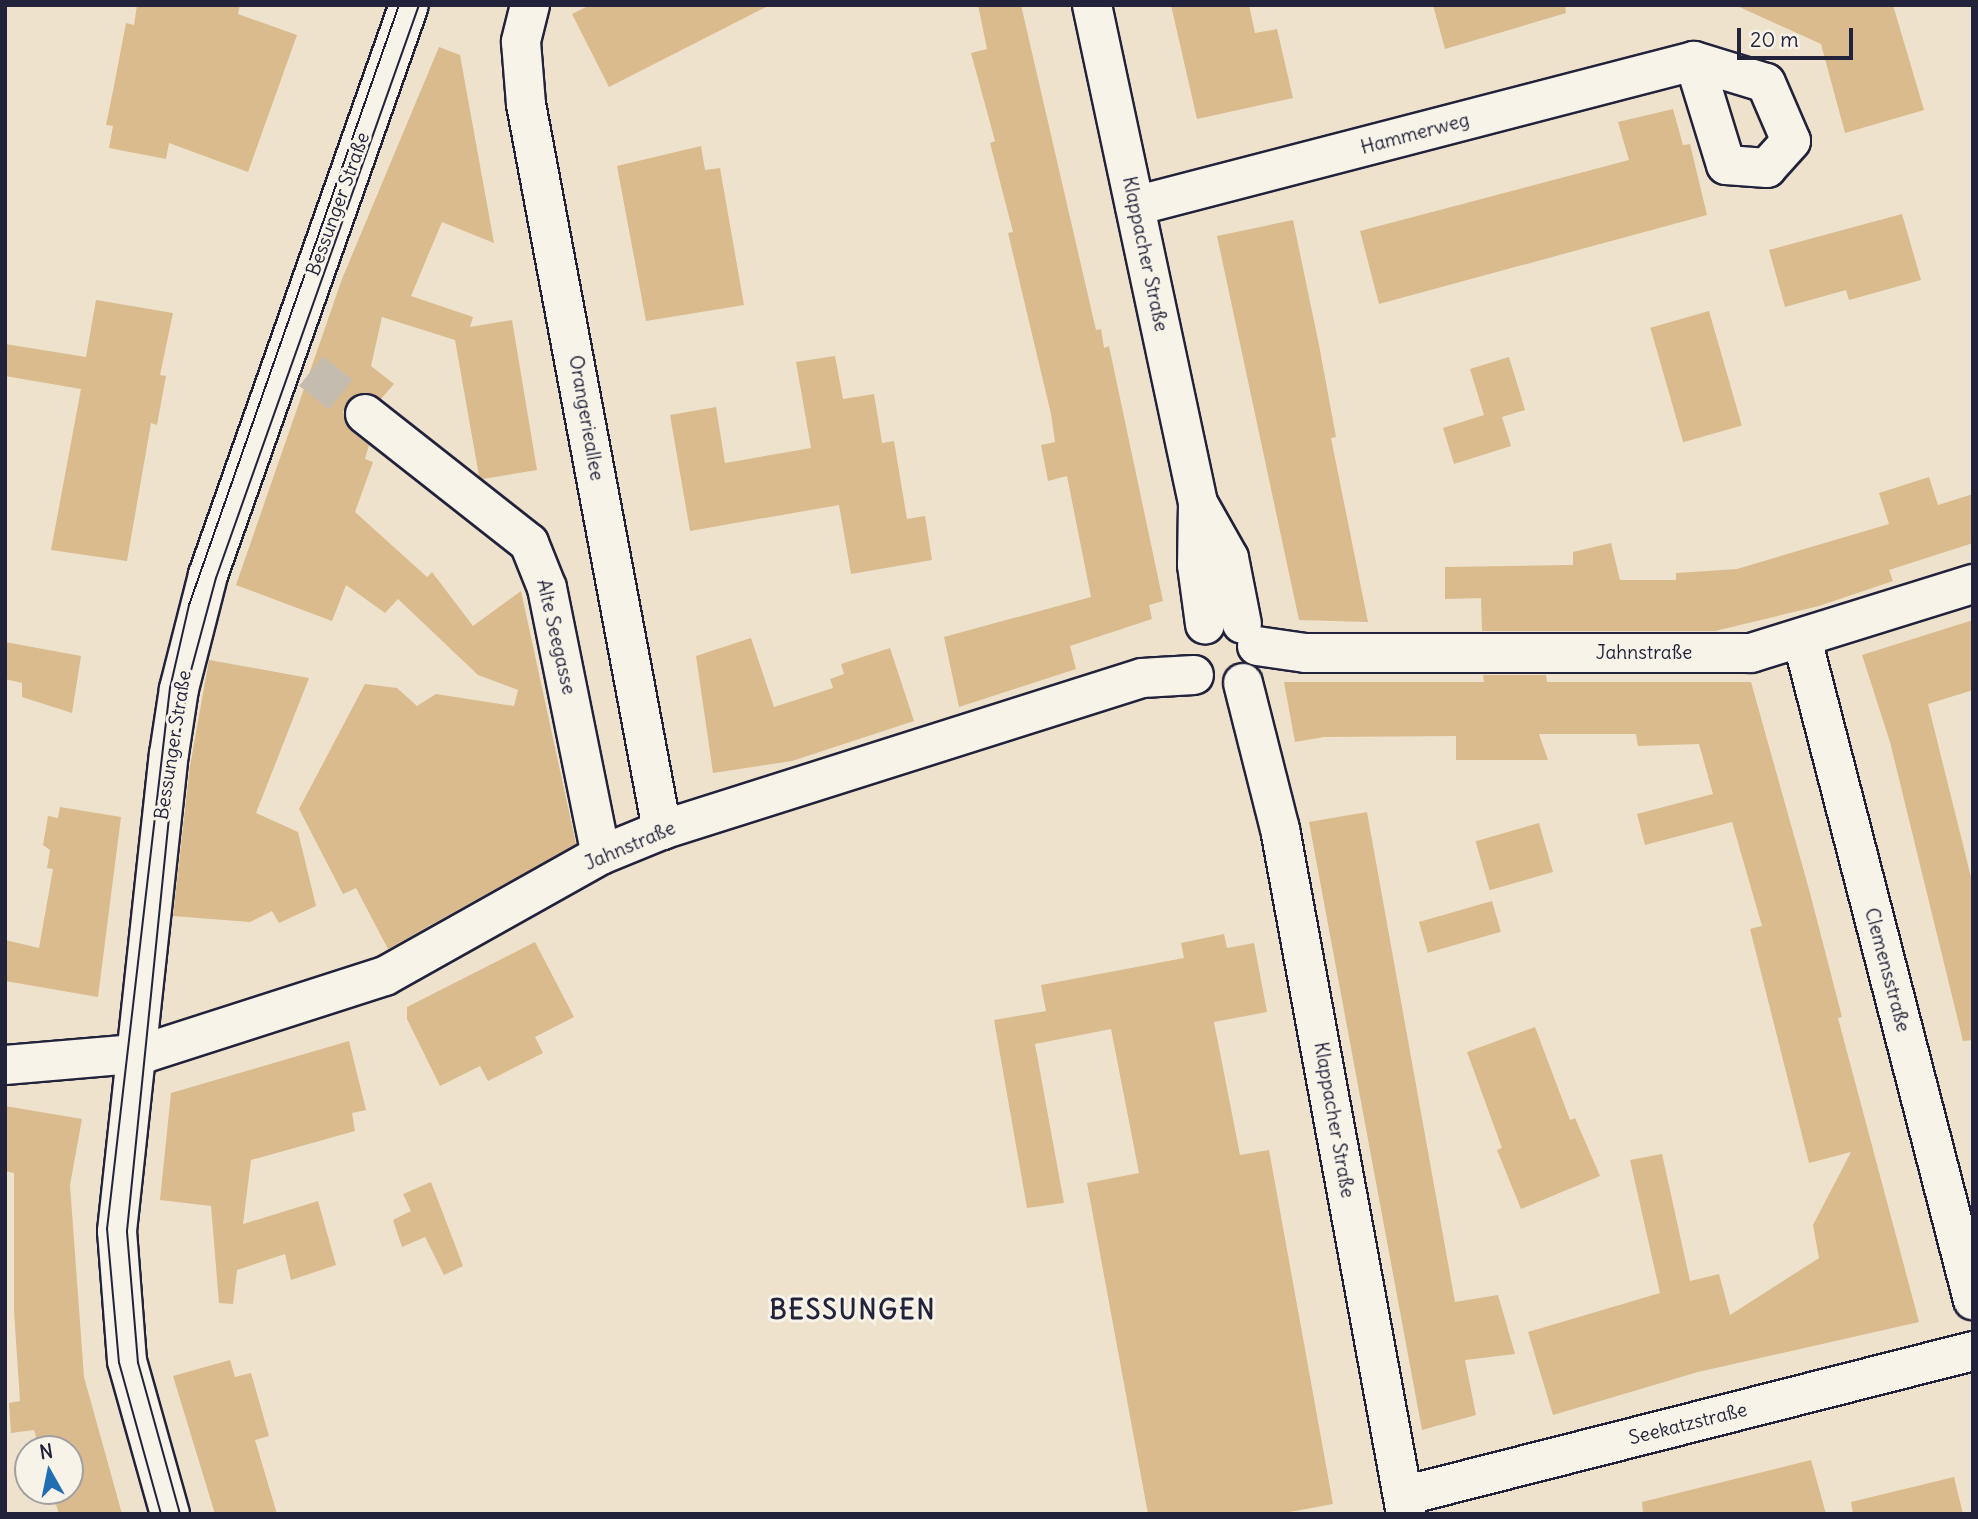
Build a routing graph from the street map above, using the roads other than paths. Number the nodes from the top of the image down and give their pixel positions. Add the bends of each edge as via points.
1 (409, 5) edge
2 (530, 5) edge
3 (1092, 5) edge
4 (1694, 61) dead end
5 (1135, 206) junction
6 (365, 414) tunnel mouth
7 (1973, 584) edge
8 (1802, 639) junction
9 (1226, 657) junction
10 (662, 830) junction
11 (601, 855) junction
12 (134, 1054) junction
13 (5, 1065) edge
14 (1973, 1300) edge
15 (1973, 1351) edge
16 (1404, 1505) edge
17 (170, 1514) edge

1 - 12 street, Bessunger Straße via 298,363 208,575 179,689
2 - 10 street, Orangerieallee via 522,42 526,104
3 - 5 street, Klappacher Straße
4 - 5 street, Hammerweg
5 - 9 street, Klappacher Straße via 1198,503 1197,565
6 - 11 street, Alte Seegasse via 528,543 547,588
7 - 8 street, Jahnstraße
8 - 9 street, Jahnstraße via 1751,653
8 - 14 street, Clemensstraße
9 - 10 street, Jahnstraße via 1142,678
9 - 16 street, Klappacher Straße via 1258,728 1294,899
10 - 11 street, Jahnstraße
11 - 12 street, Jahnstraße via 385,976
12 - 13 street, Jahnstraße
12 - 17 street, Bessunger Straße via 117,1231 121,1296 127,1361
15 - 16 street, Seekatzstraße

